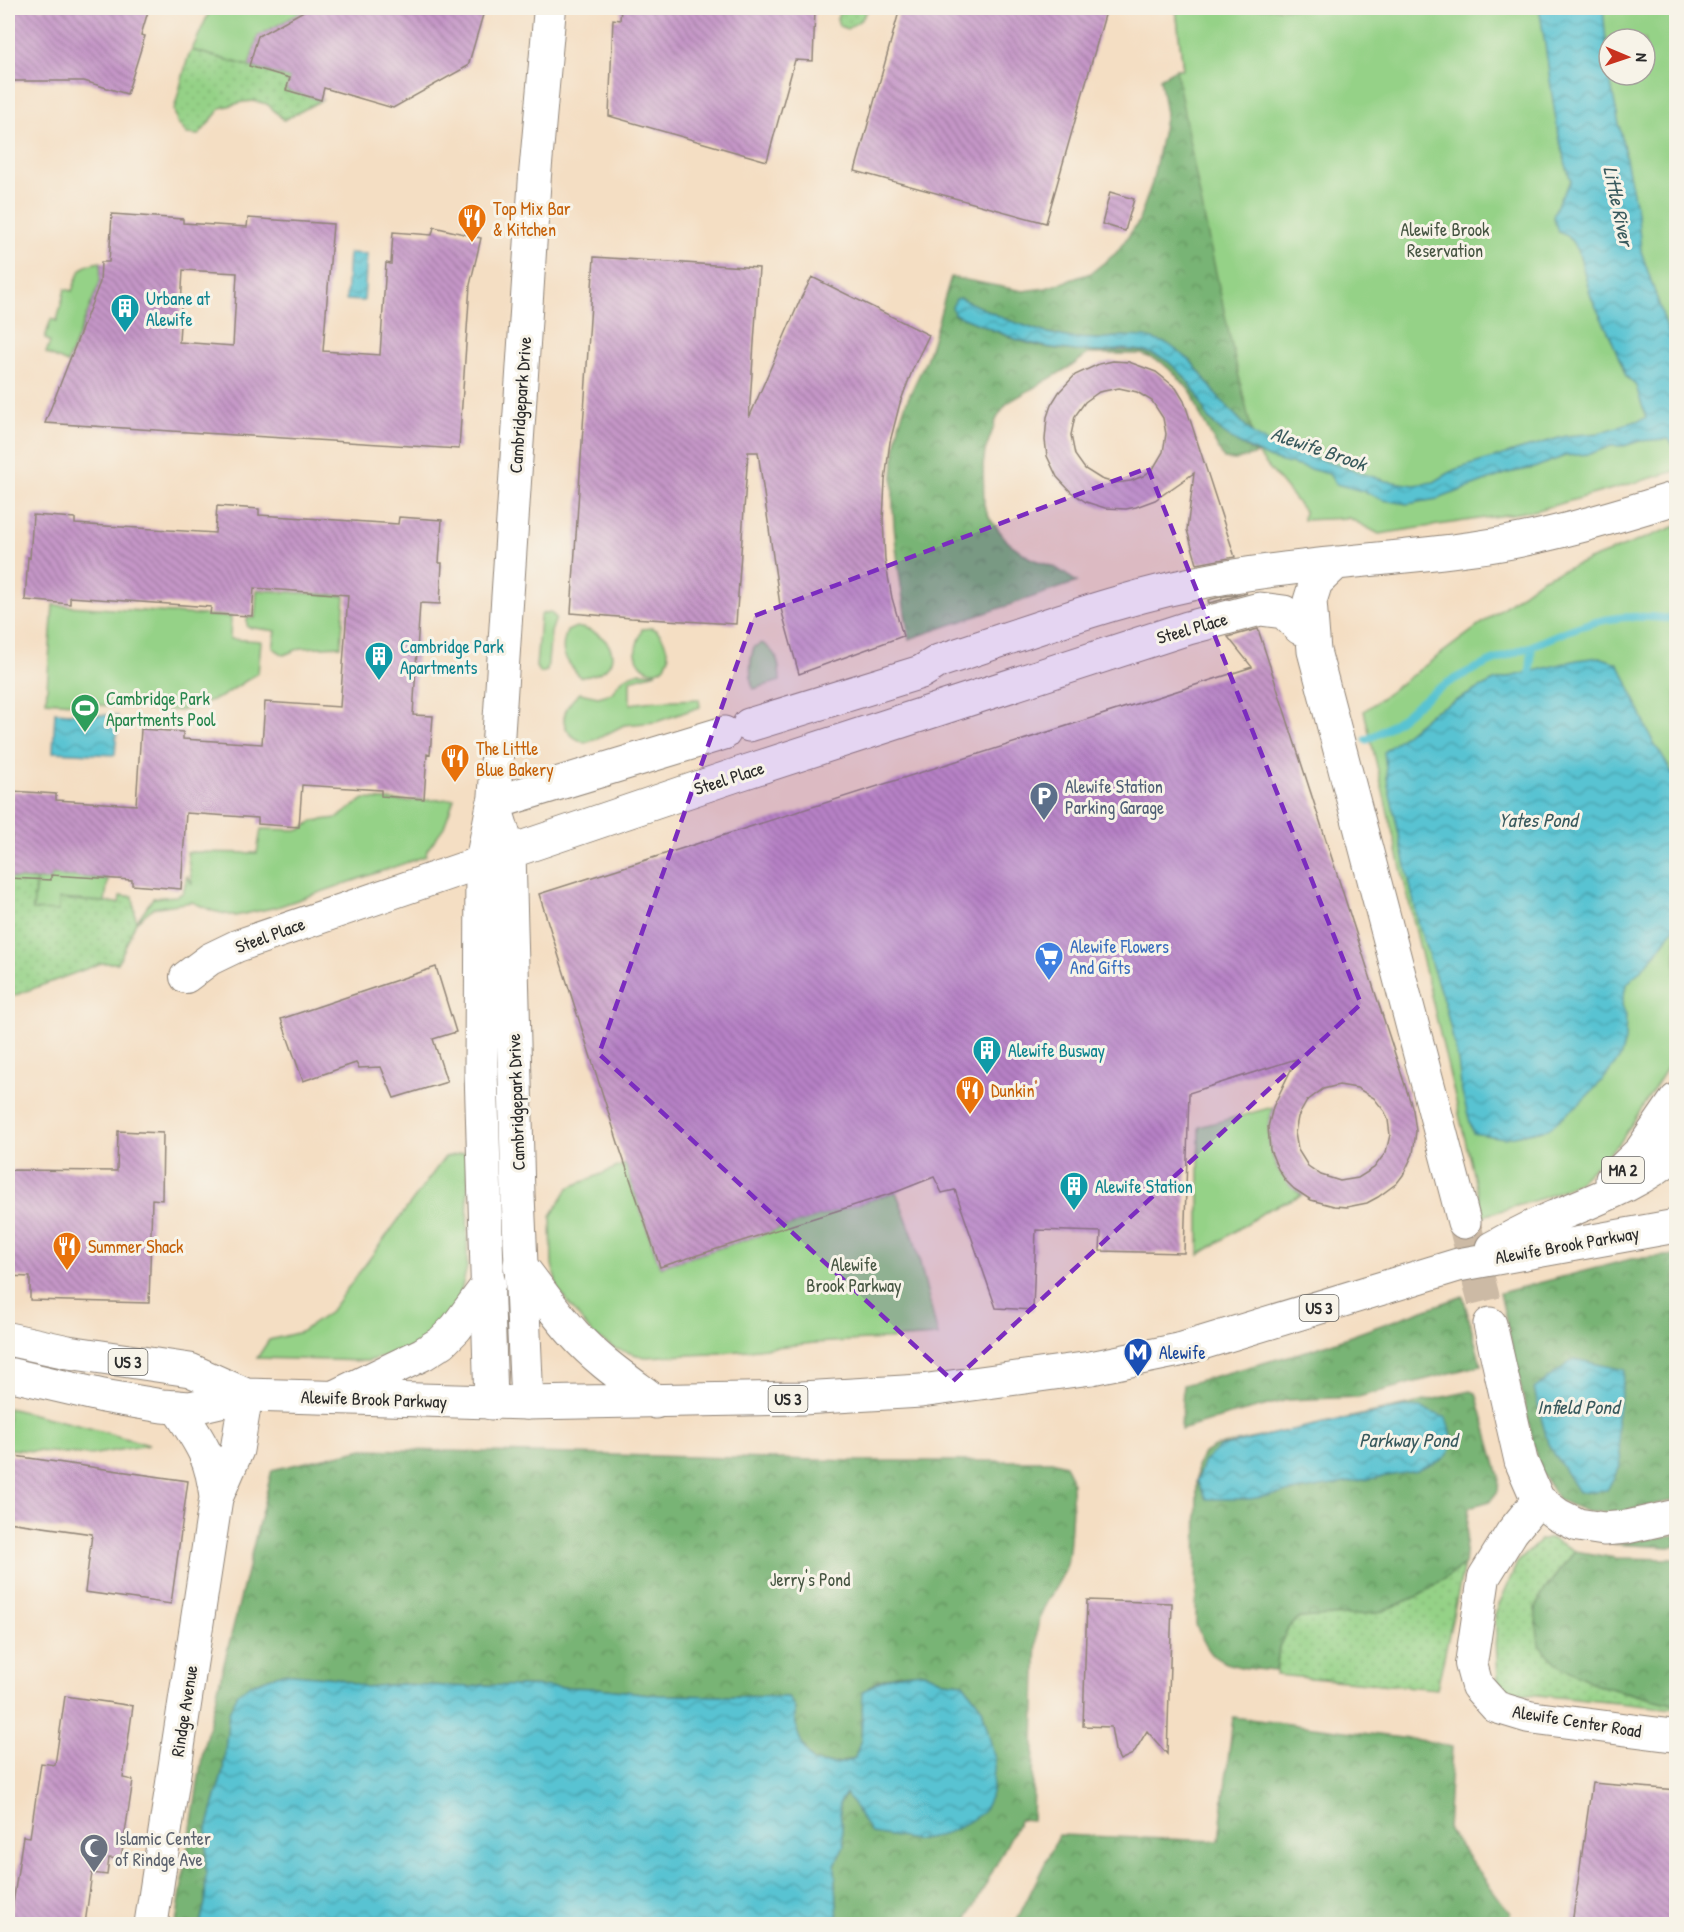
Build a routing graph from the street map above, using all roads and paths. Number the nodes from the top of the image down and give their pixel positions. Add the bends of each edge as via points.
1 (550, 8) edge
2 (1677, 498) edge
3 (1321, 564) junction
4 (1299, 630) junction
5 (494, 803) junction
6 (496, 857) junction
7 (186, 977) dead end
8 (1677, 1100) edge
9 (1677, 1153) edge
10 (1677, 1201) edge
11 (1550, 1219) junction
12 (1464, 1222) tunnel mouth
13 (1677, 1226) edge
14 (1589, 1240) junction
15 (520, 1265) junction
16 (1458, 1265) junction
17 (489, 1283) junction
18 (1490, 1324) tunnel mouth
19 (8, 1339) edge
20 (8, 1374) edge
21 (246, 1395) junction
22 (331, 1398) junction
23 (656, 1401) junction
24 (491, 1402) junction
25 (527, 1403) junction
26 (177, 1407) junction
27 (216, 1498) junction
28 (1538, 1500) junction
29 (1677, 1516) edge
30 (1677, 1736) edge
31 (151, 1924) edge

1 - 5 street, Cambridgepark Drive
2 - 3 main road via 1557,532 1476,548
3 - 4 main road
3 - 5 main road via 1176,587 1108,606 939,662 921,672
4 - 6 main road, Steel Place via 1260,609 1188,627
4 - 12 main road
5 - 6 main road, Cambridgepark Drive
6 - 7 street, Steel Place via 237,946
6 - 15 main road, Cambridgepark Drive
6 - 17 main road, Cambridgepark Drive via 481,1071
8 - 11 main road, MA 2 via 1619,1174
9 - 11 main road, Alewife Brook Parkway / US 3 via 1634,1181
10 - 14 main road
11 - 16 main road, Alewife Brook Parkway / US 3
13 - 14 main road, Alewife Brook Parkway / US 3
14 - 16 main road, Alewife Brook Parkway / US 3
15 - 23 main road via 601,1361
15 - 25 main road, Cambridgepark Drive
16 - 23 main road, Alewife Brook Parkway / US 3, bridge via 1179,1350 1091,1368 921,1391
17 - 22 main road via 442,1342
17 - 24 main road, Cambridgepark Drive
18 - 28 main road via 1521,1461
19 - 21 main road, Alewife Brook Parkway / US 3 via 190,1370
20 - 26 main road, Alewife Brook Parkway / US 3 via 103,1396
21 - 22 main road, Alewife Brook Parkway / US 3
21 - 26 main road, Alewife Brook Parkway / US 3 via 190,1408
21 - 27 main road, Rindge Avenue via 237,1450
22 - 24 main road, Alewife Brook Parkway / US 3
23 - 25 main road, Alewife Brook Parkway / US 3
24 - 25 main road, Alewife Brook Parkway / US 3
26 - 27 main road, Rindge Avenue via 210,1462
27 - 31 main road, Rindge Avenue
28 - 29 main road via 1578,1525 1604,1529
28 - 30 street, Alewife Center Road via 1484,1576 1471,1664 1477,1686 1496,1707 1529,1717

